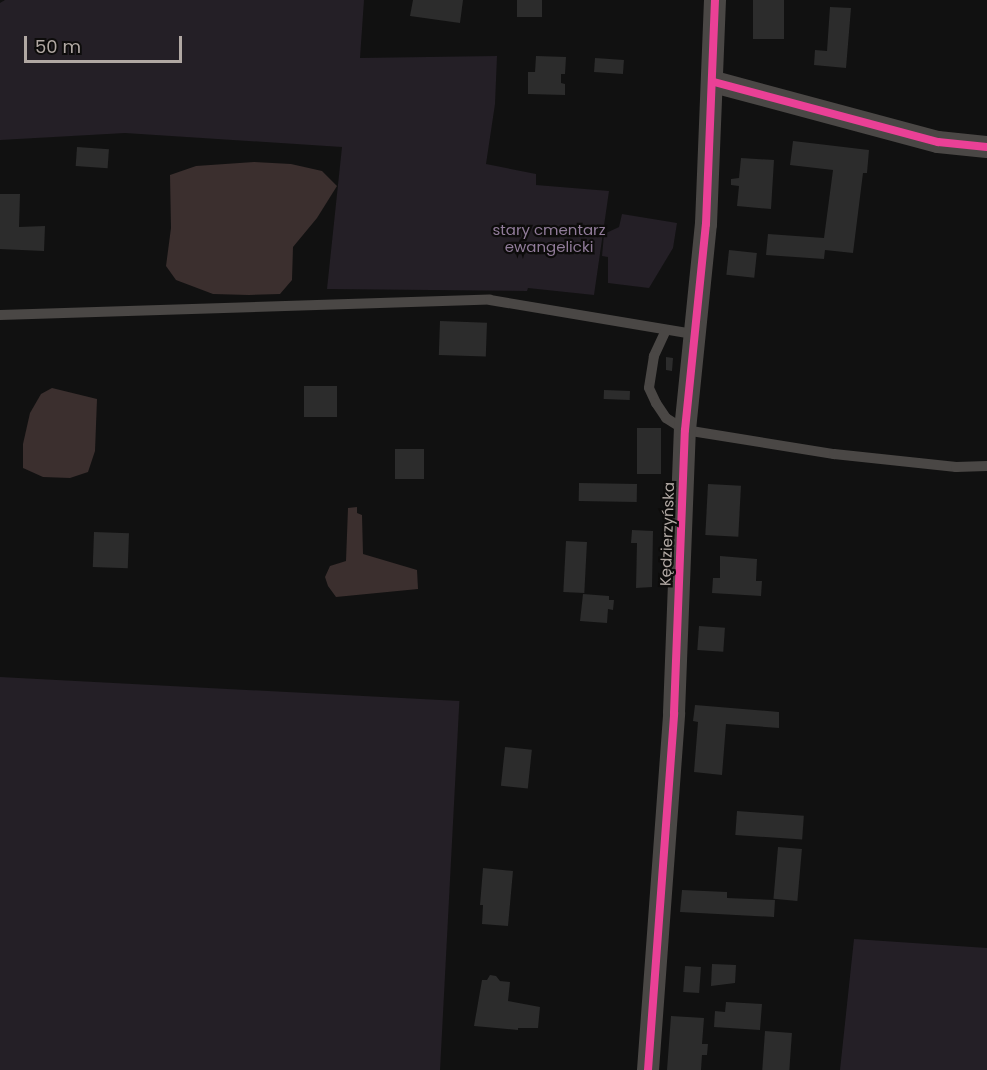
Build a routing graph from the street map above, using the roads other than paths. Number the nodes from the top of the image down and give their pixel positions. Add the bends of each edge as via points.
1 (716, 0) edge
2 (714, 82) junction
3 (987, 147) edge
4 (0, 315) edge
5 (666, 330) junction
6 (693, 334) junction
7 (685, 430) junction
8 (987, 466) edge
9 (648, 1070) edge

1 - 2 street, Kędzierzyńska
2 - 3 street via 938,142
2 - 6 street, Kędzierzyńska via 706,224
4 - 5 lane via 490,300
5 - 6 lane
5 - 7 lane via 654,356 650,388 666,418
6 - 7 street, Kędzierzyńska
7 - 8 lane via 834,454 956,467
7 - 9 street, Kędzierzyńska via 674,713

